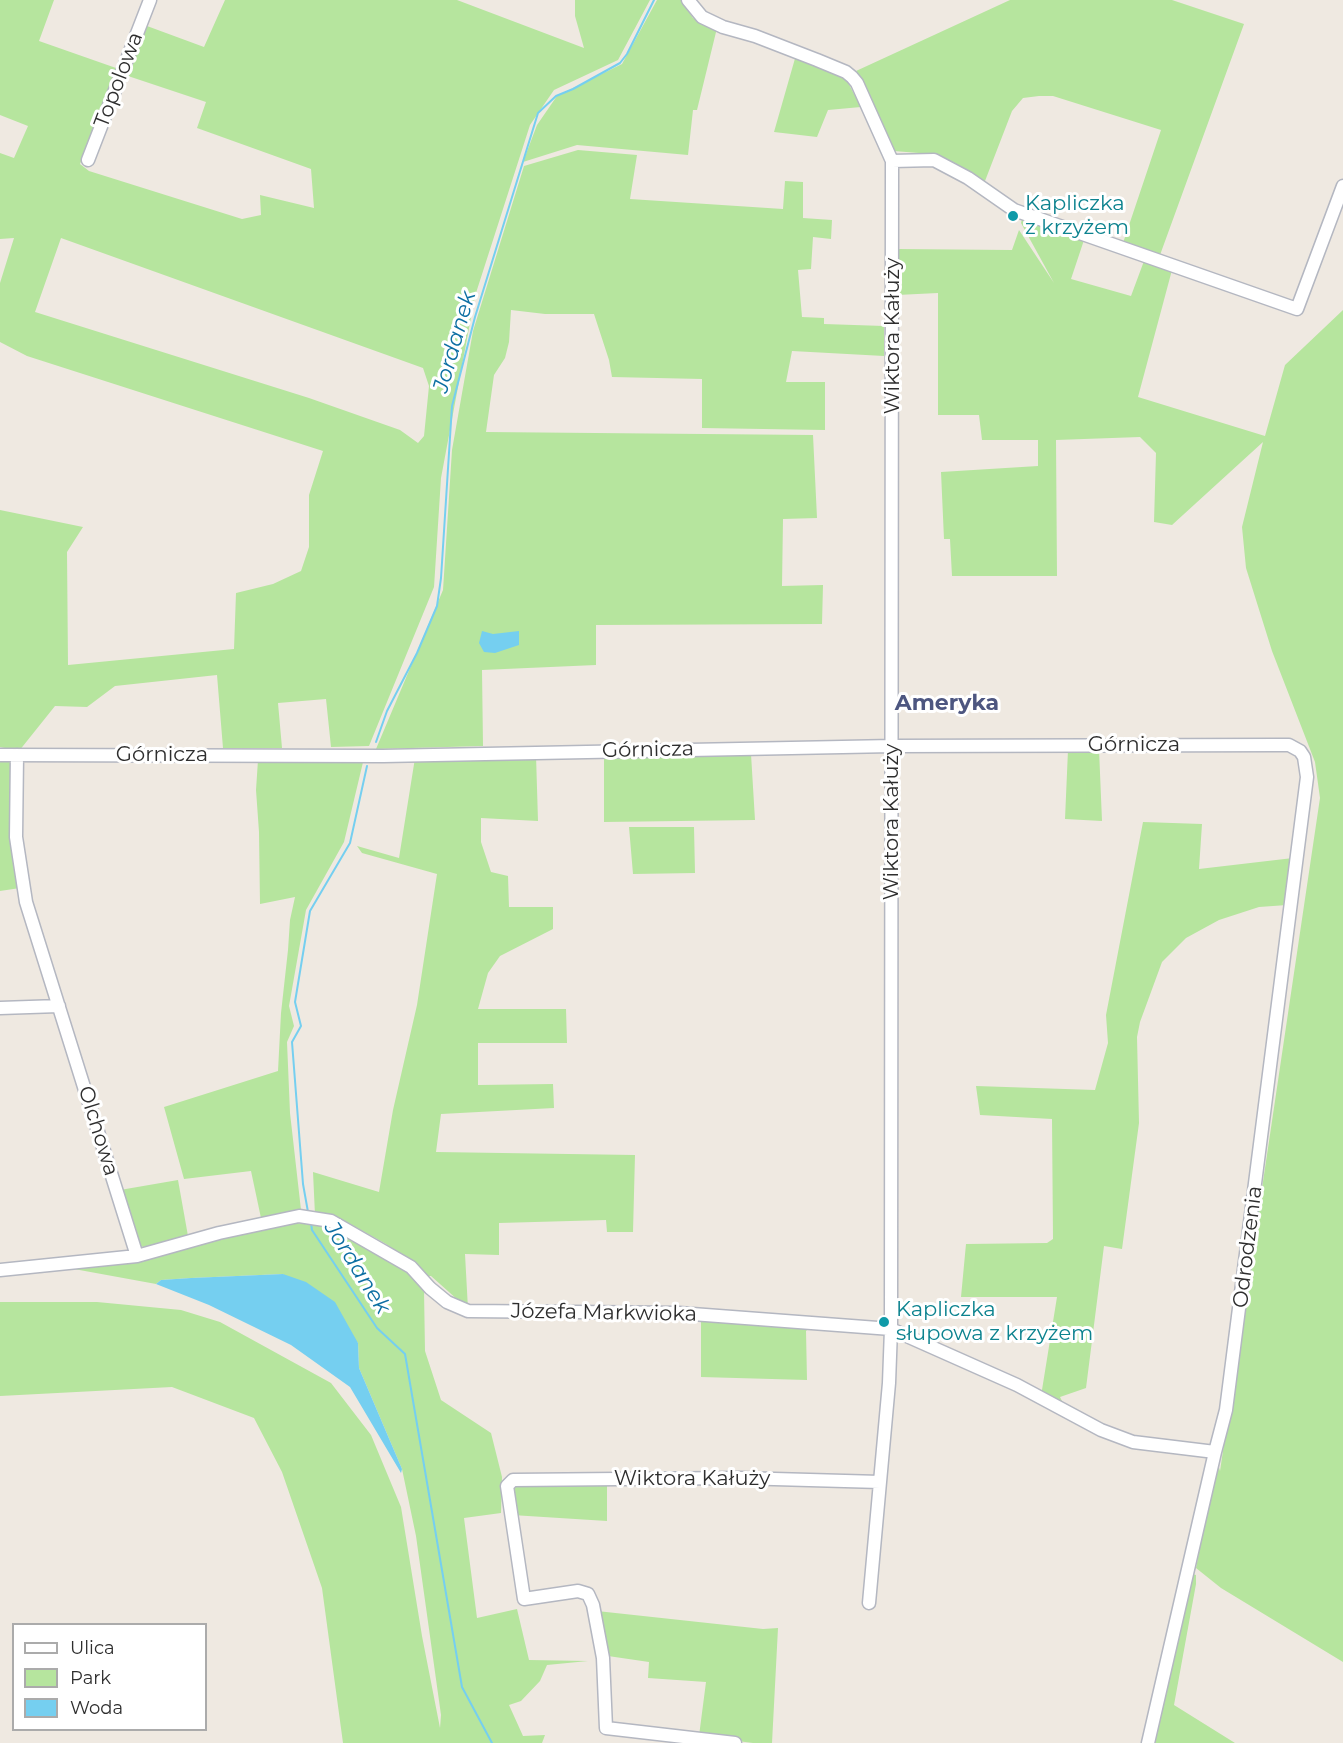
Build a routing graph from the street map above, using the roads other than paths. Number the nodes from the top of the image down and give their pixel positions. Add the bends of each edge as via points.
1 (150, 0) edge
2 (688, 0) edge
3 (88, 159) dead end
4 (892, 161) junction
5 (1343, 186) edge
6 (893, 746) junction
7 (1296, 747) joint
8 (0, 755) edge
9 (17, 755) junction
10 (59, 1006) junction
11 (0, 1008) edge
12 (136, 1256) junction
13 (0, 1270) edge
14 (891, 1329) junction
15 (1215, 1452) junction
16 (880, 1482) junction
17 (868, 1603) dead end
18 (735, 1743) edge
19 (1148, 1743) edge

1 - 3 street, Topolowa
2 - 4 street via 702,17 712,22 846,72 858,83
4 - 5 street via 933,160 968,178 1014,210 1297,309
4 - 6 street, Wiktora Kałuży
6 - 7 street, Górnicza
6 - 9 street, Górnicza via 383,756
6 - 14 street, Wiktora Kałuży
7 - 15 street, Odrodzenia via 1304,757 1306,786 1226,1410
8 - 9 street, Górnicza
9 - 10 street, Olchowa via 16,837 26,902
10 - 11 street
10 - 12 street, Olchowa
12 - 13 street, Józefa Markwioka
12 - 14 street, Józefa Markwioka via 219,1233 308,1218 331,1221 411,1267 447,1302 468,1311 679,1313
14 - 15 street, Józefa Markwioka via 1017,1385 1133,1443
14 - 16 street, Wiktora Kałuży
15 - 19 street, Odrodzenia
16 - 17 street, Wiktora Kałuży
16 - 18 street, Wiktora Kałuży via 739,1478 513,1480 507,1486 524,1599 578,1591 588,1594 593,1605 603,1658 606,1728

